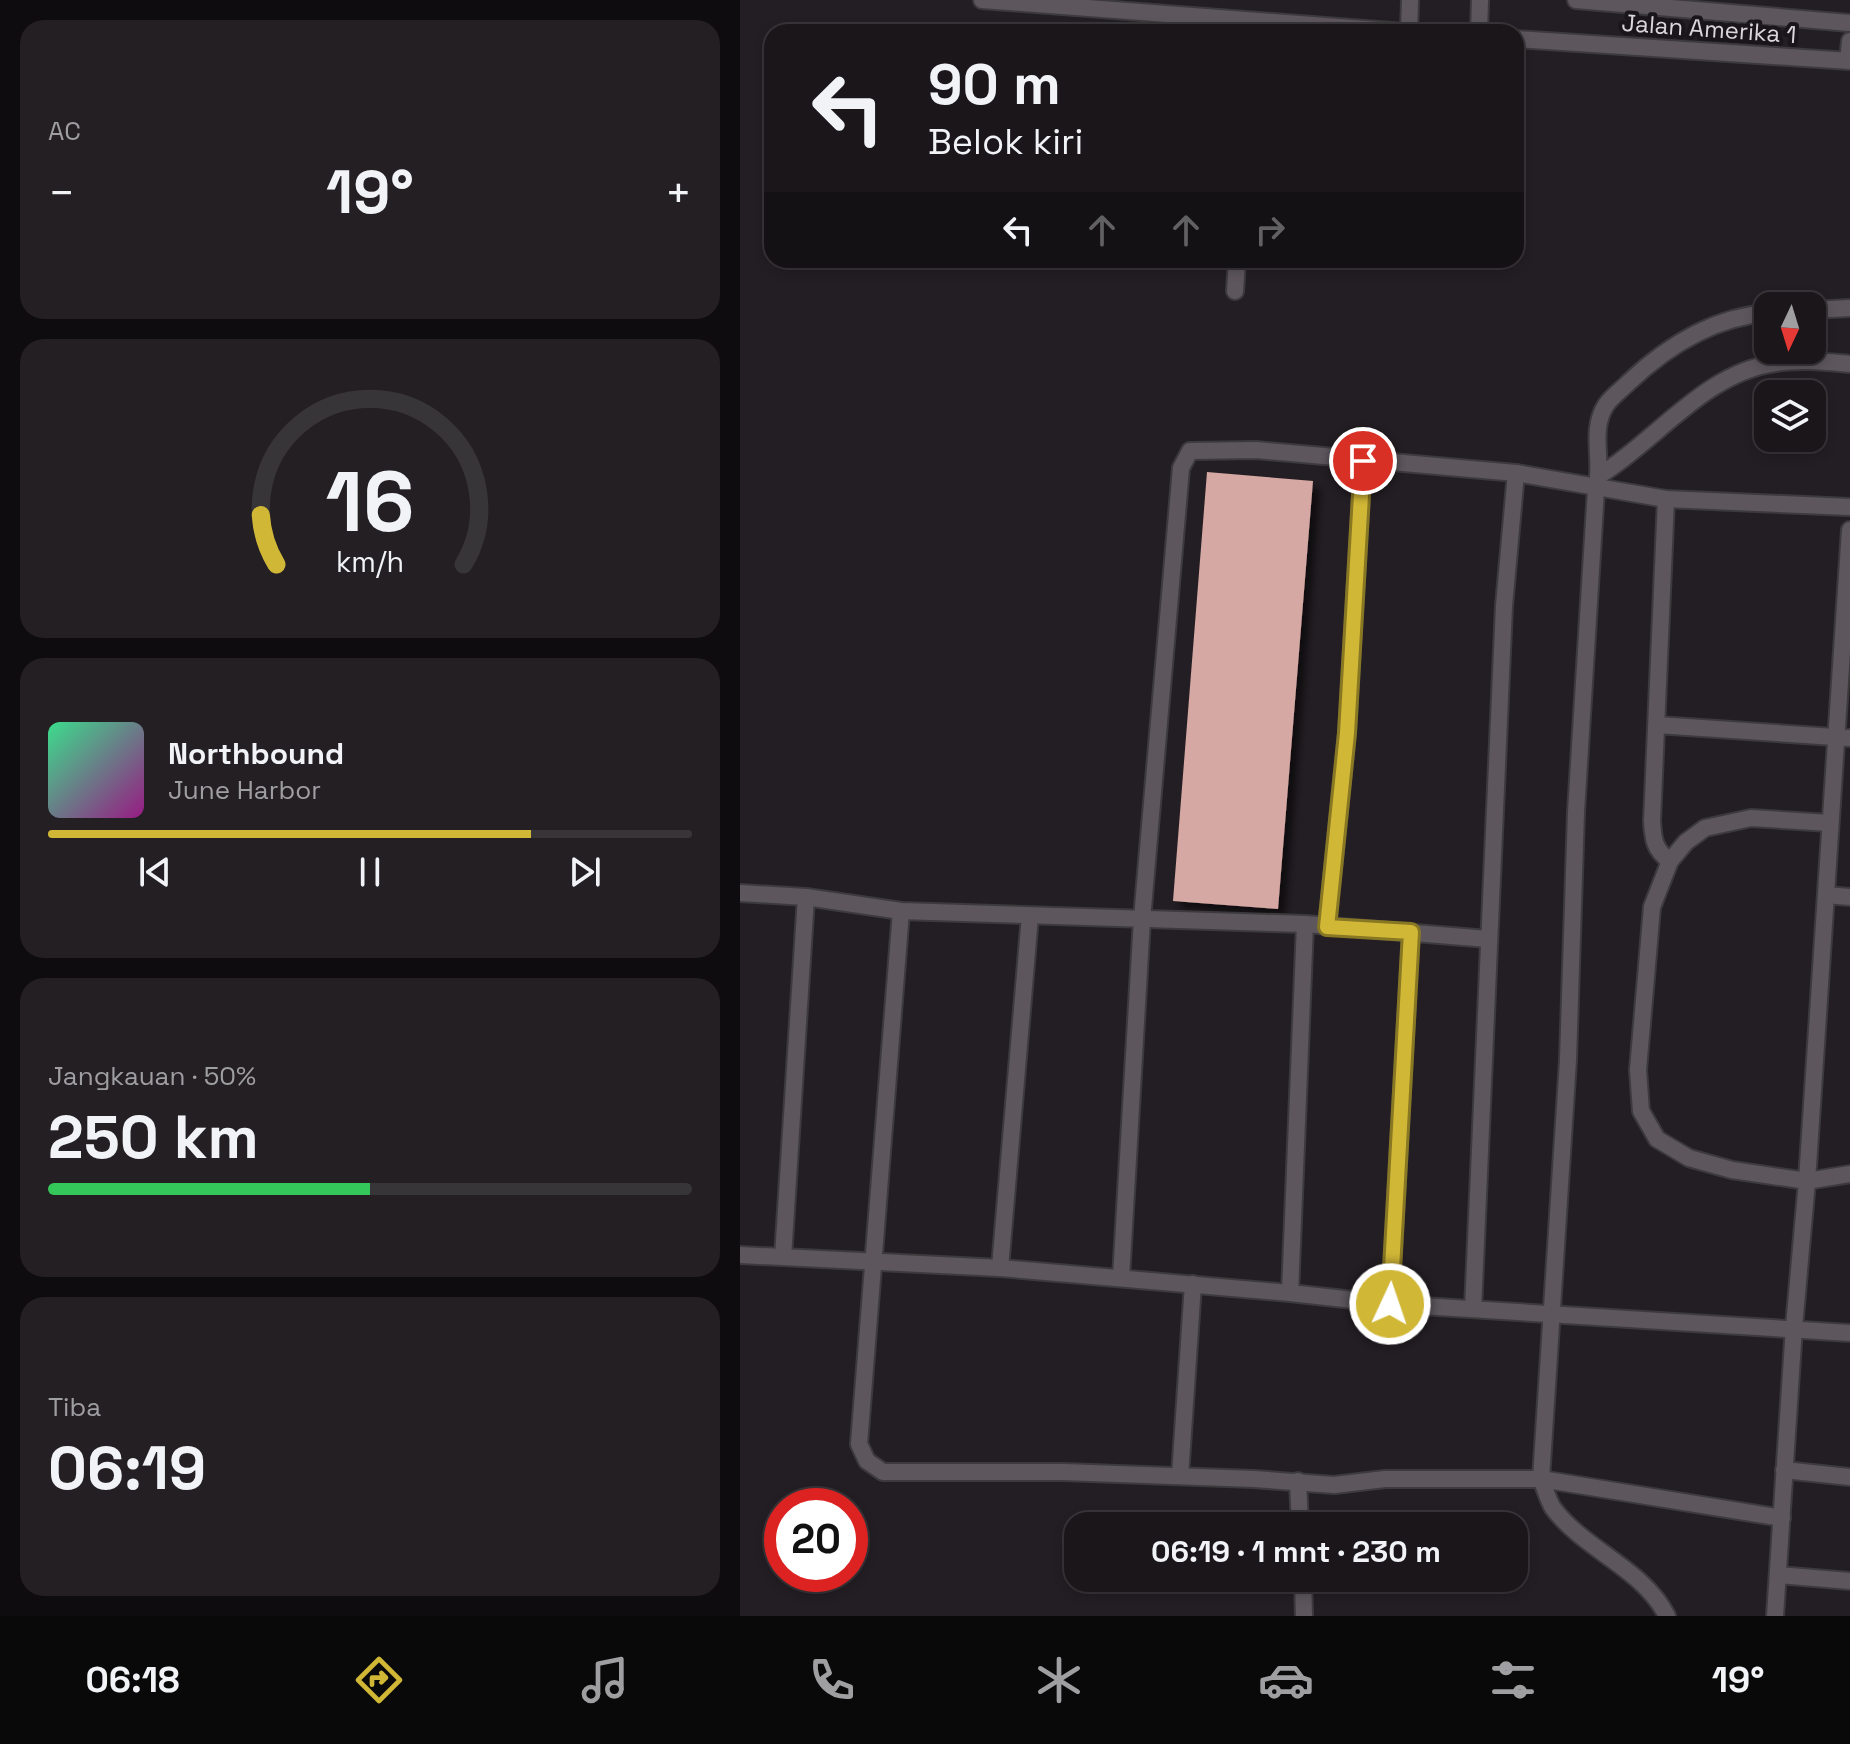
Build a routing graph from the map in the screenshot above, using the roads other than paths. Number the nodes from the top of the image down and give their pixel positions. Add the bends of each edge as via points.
1 (982, 0) edge
2 (1410, 0) edge
3 (1480, 0) edge
4 (1576, 0) edge
5 (1850, 23) edge
6 (1219, 24) edge
7 (1407, 24) edge
8 (1479, 24) edge
9 (1524, 40) edge
10 (1850, 41) edge
11 (1849, 61) edge
12 (1236, 268) edge
13 (1235, 291) dead end
14 (1850, 308) edge
15 (1826, 309) edge
16 (1754, 314) edge
17 (1850, 364) edge
18 (1363, 461) junction
19 (1516, 473) junction
20 (1598, 482) junction
21 (1666, 499) junction
22 (1850, 507) edge
23 (1850, 530) edge
24 (1657, 725) junction
25 (1843, 737) edge
26 (1830, 823) junction
27 (1670, 861) junction
28 (740, 893) edge
29 (1826, 895) junction
30 (806, 897) junction
31 (1850, 897) edge
32 (901, 911) junction
33 (1030, 916) junction
34 (1142, 919) junction
35 (1305, 924) junction
36 (1327, 927) junction
37 (1411, 932) junction
38 (1488, 939) junction
39 (1850, 1174) edge
40 (1807, 1181) junction
41 (740, 1255) edge
42 (783, 1257) junction
43 (872, 1260) junction
44 (1000, 1268) junction
45 (1121, 1278) junction
46 (1193, 1284) junction
47 (1290, 1293) junction
48 (1390, 1304) junction
49 (1473, 1309) junction
50 (1553, 1315) junction
51 (1794, 1327) junction
52 (1850, 1333) edge
53 (1784, 1470) junction
54 (1180, 1476) junction
55 (1850, 1477) edge
56 (1541, 1479) junction
57 (1298, 1481) junction
58 (1299, 1512) edge
59 (1782, 1518) junction
60 (1778, 1575) junction
61 (1850, 1581) edge
62 (1303, 1592) edge
63 (1304, 1616) edge
64 (1667, 1616) edge
65 (1775, 1616) edge

1 - 6 lane
2 - 7 lane
3 - 8 lane
4 - 5 lane, Jalan Amerika 1
9 - 11 lane, Jalan Amerika 1
10 - 11 lane
12 - 13 lane
14 - 15 lane
16 - 20 lane via 1684,339 1606,405 1598,430
17 - 20 lane via 1774,363 1743,372 1711,388
18 - 19 lane
18 - 34 lane via 1256,450 1190,451 1181,468
18 - 36 lane via 1347,733
19 - 20 lane
19 - 38 lane via 1504,606
20 - 21 lane
20 - 50 lane via 1576,812
21 - 22 lane
21 - 24 lane
23 - 25 lane
24 - 25 lane
24 - 27 lane via 1653,840
25 - 26 lane
26 - 27 lane via 1751,818 1705,828
26 - 29 lane
27 - 40 lane via 1652,907 1638,1070 1641,1111 1657,1139 1689,1158
28 - 30 lane
29 - 31 lane
29 - 40 lane
30 - 32 lane
30 - 42 lane
32 - 33 lane
32 - 43 lane
33 - 34 lane
33 - 44 lane
34 - 35 lane
34 - 45 lane
35 - 36 lane
35 - 47 lane
36 - 37 lane
37 - 38 lane
37 - 48 lane
38 - 49 lane
39 - 40 lane
40 - 51 lane
41 - 42 lane
42 - 43 lane
43 - 44 lane
43 - 54 lane via 859,1444 867,1461 883,1472
44 - 45 lane
45 - 46 lane
46 - 47 lane
46 - 54 lane
47 - 48 lane
48 - 49 lane
49 - 50 lane
50 - 51 lane
50 - 56 lane
51 - 52 lane
51 - 53 lane
53 - 55 lane
53 - 59 lane
54 - 57 lane
56 - 57 lane via 1385,1479 1334,1485
56 - 59 lane
56 - 64 lane via 1552,1507 1659,1600
57 - 58 lane
59 - 60 lane
60 - 61 lane
60 - 65 lane
62 - 63 lane

